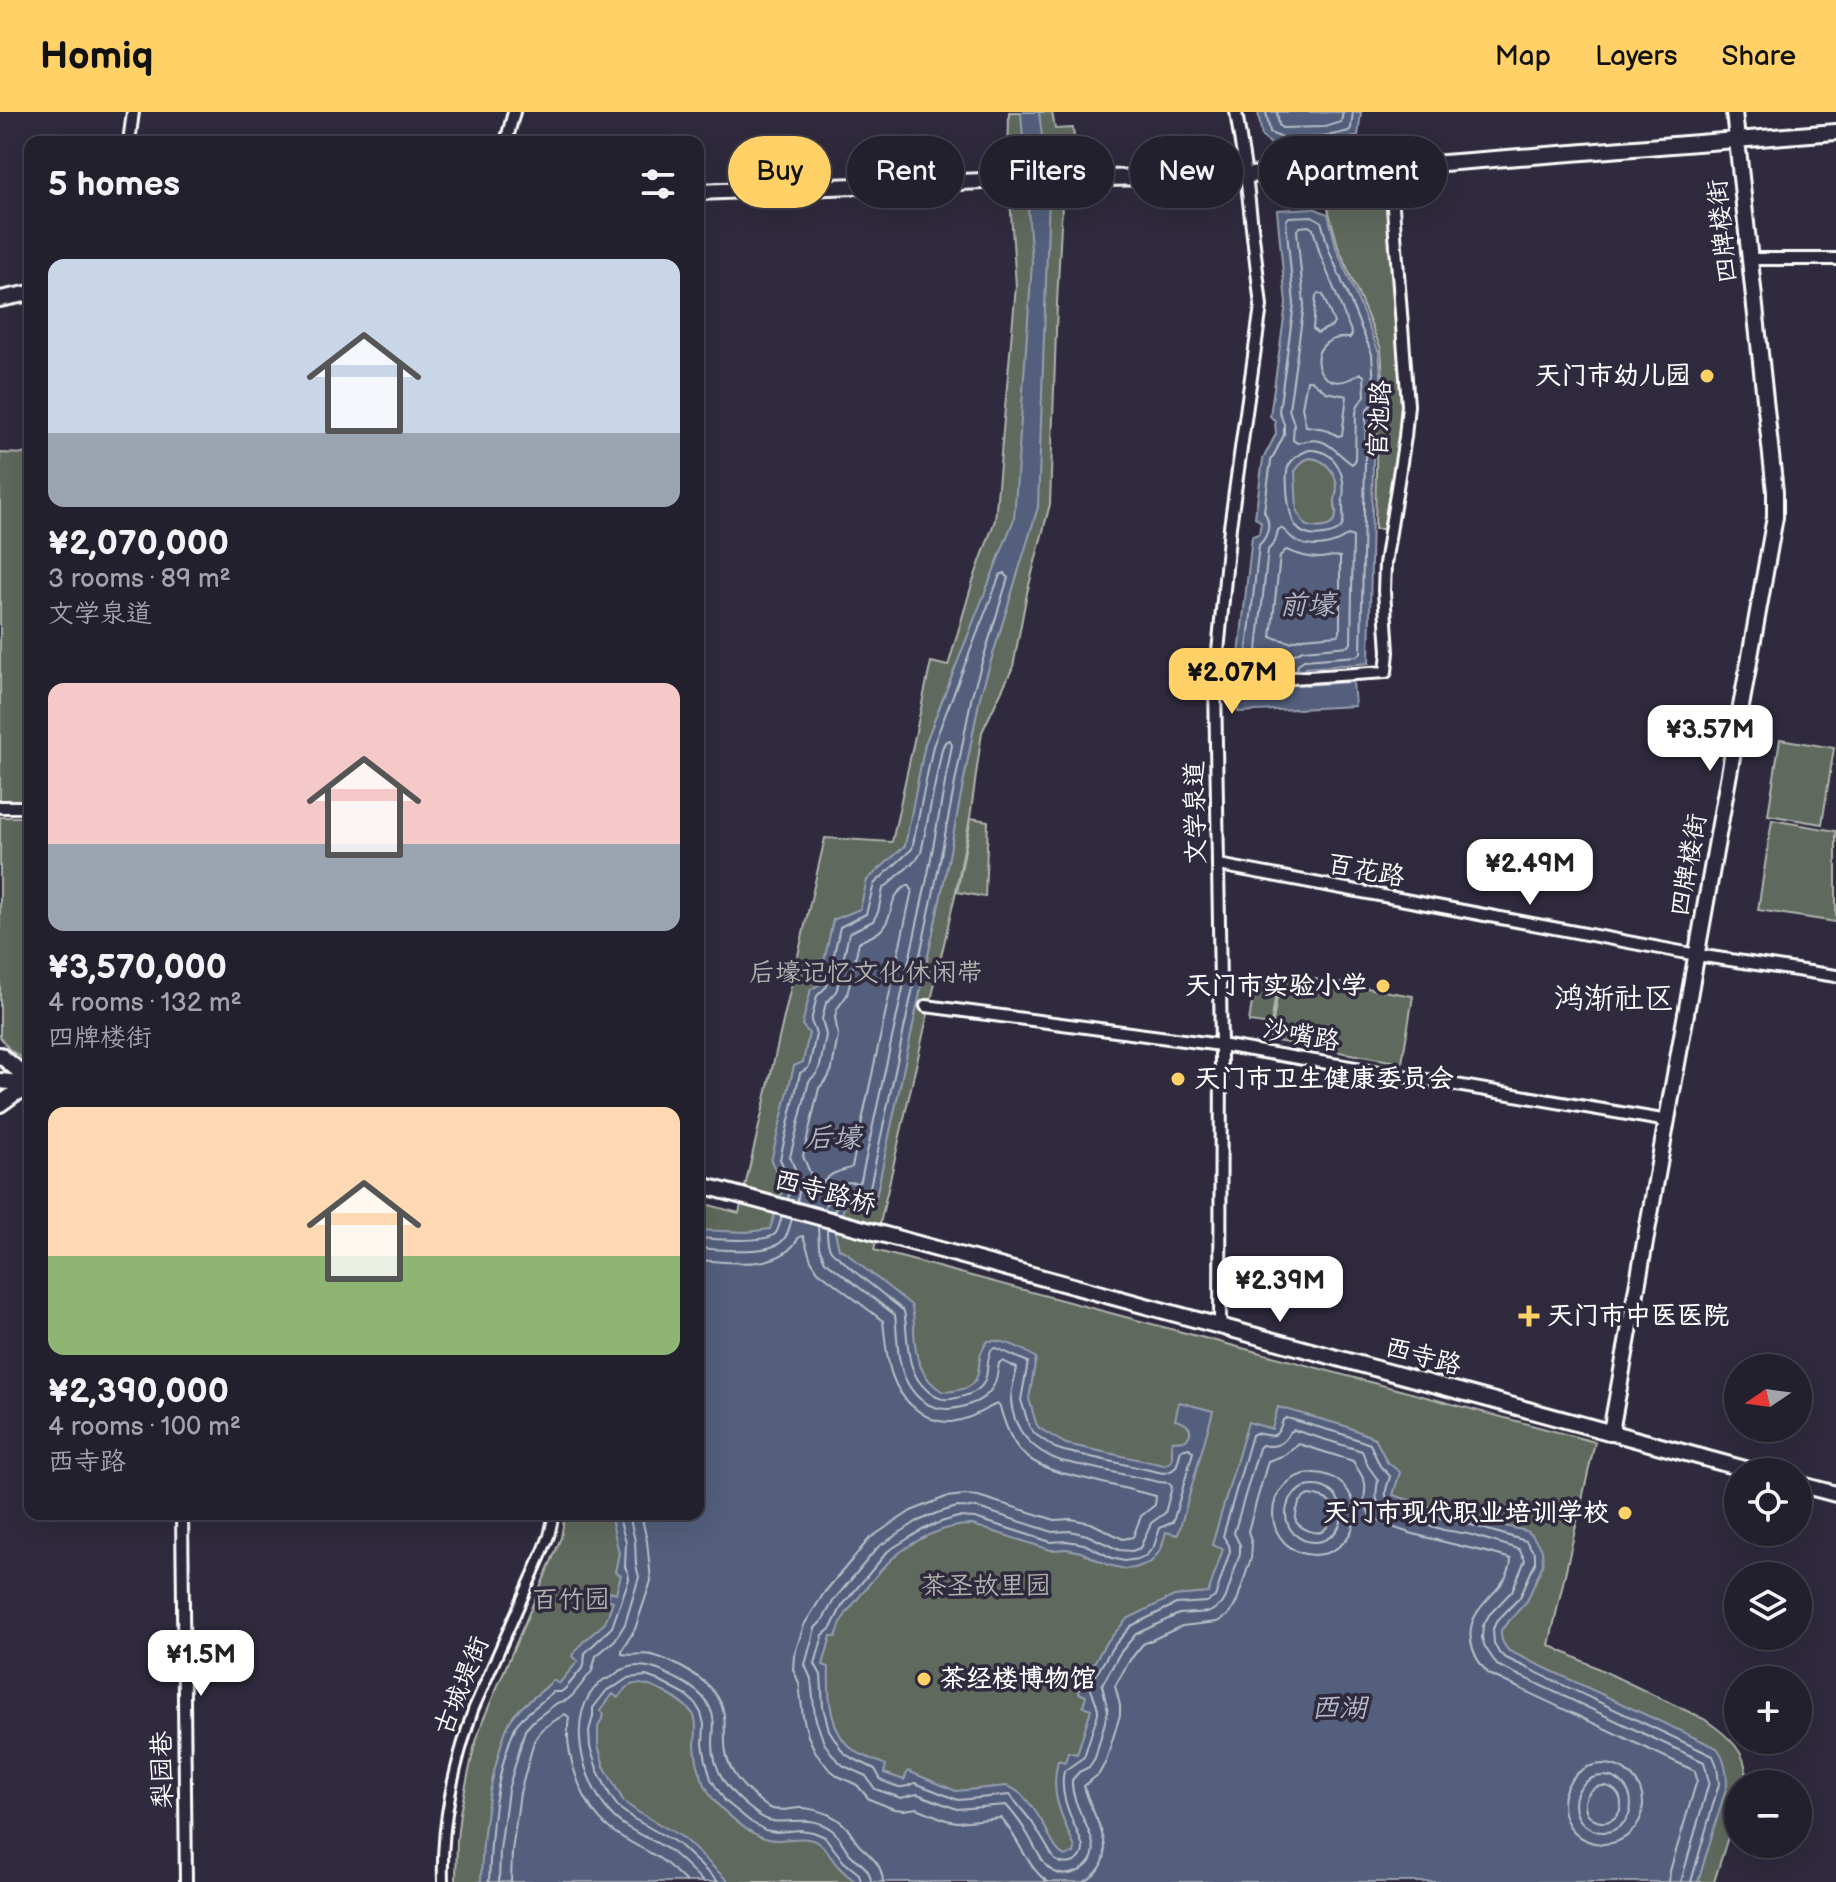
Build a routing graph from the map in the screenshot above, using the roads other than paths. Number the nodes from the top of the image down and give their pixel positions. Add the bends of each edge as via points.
1 (133, 112) edge
2 (514, 112) edge
3 (1236, 112) edge
4 (1734, 112) edge
5 (1836, 132) edge
6 (130, 136) edge
7 (508, 136) edge
8 (1737, 140) junction
9 (1447, 163) edge
10 (1259, 174) edge
11 (1246, 175) junction
12 (704, 192) edge
13 (1393, 208) edge
14 (1750, 259) junction
15 (1836, 259) edge
16 (24, 294) edge
17 (0, 299) edge
18 (1215, 683) junction
19 (0, 807) edge
20 (24, 807) edge
21 (1219, 865) junction
22 (1697, 955) junction
23 (1836, 976) edge
24 (926, 1006) dead end
25 (1221, 1045) junction
26 (0, 1055) edge
27 (24, 1078) edge
28 (0, 1081) edge
29 (24, 1083) edge
30 (24, 1088) edge
31 (0, 1104) edge
32 (1668, 1121) junction
33 (704, 1186) edge
34 (940, 1249) joint
35 (1220, 1326) junction
36 (1611, 1432) junction
37 (1724, 1463) edge
38 (1812, 1488) edge
39 (1836, 1494) edge
40 (182, 1520) edge
41 (553, 1520) edge
42 (186, 1882) edge
43 (443, 1882) edge

1 - 6 street
2 - 7 street
3 - 11 street, 文学泉道
4 - 8 street, 四牌楼街
5 - 8 street
8 - 9 street
8 - 14 street, 四牌楼街
10 - 11 street
11 - 12 street
11 - 18 street, 文学泉道 via 1261,306 1230,527
13 - 18 street, 官池路 via 1408,405 1385,564 1386,672
14 - 15 street
14 - 22 street, 四牌楼街 via 1775,517
16 - 17 street
18 - 21 street, 文学泉道
19 - 20 street
21 - 22 street, 百花路
21 - 25 street, 文学泉道
22 - 23 street, 百花路
22 - 32 street, 四牌楼街
24 - 25 street, 沙嘴路
25 - 32 street, 沙嘴路
25 - 35 street, 文学泉道
26 - 27 street
28 - 29 street
30 - 31 street
32 - 36 street, 四牌楼街
33 - 34 street, 西寺路桥
34 - 35 street, 西寺路
35 - 36 street, 西寺路
36 - 37 street, 西寺路
38 - 39 street
40 - 42 street, 梨园巷
41 - 43 street, 古城堤街 via 465,1733 445,1822

